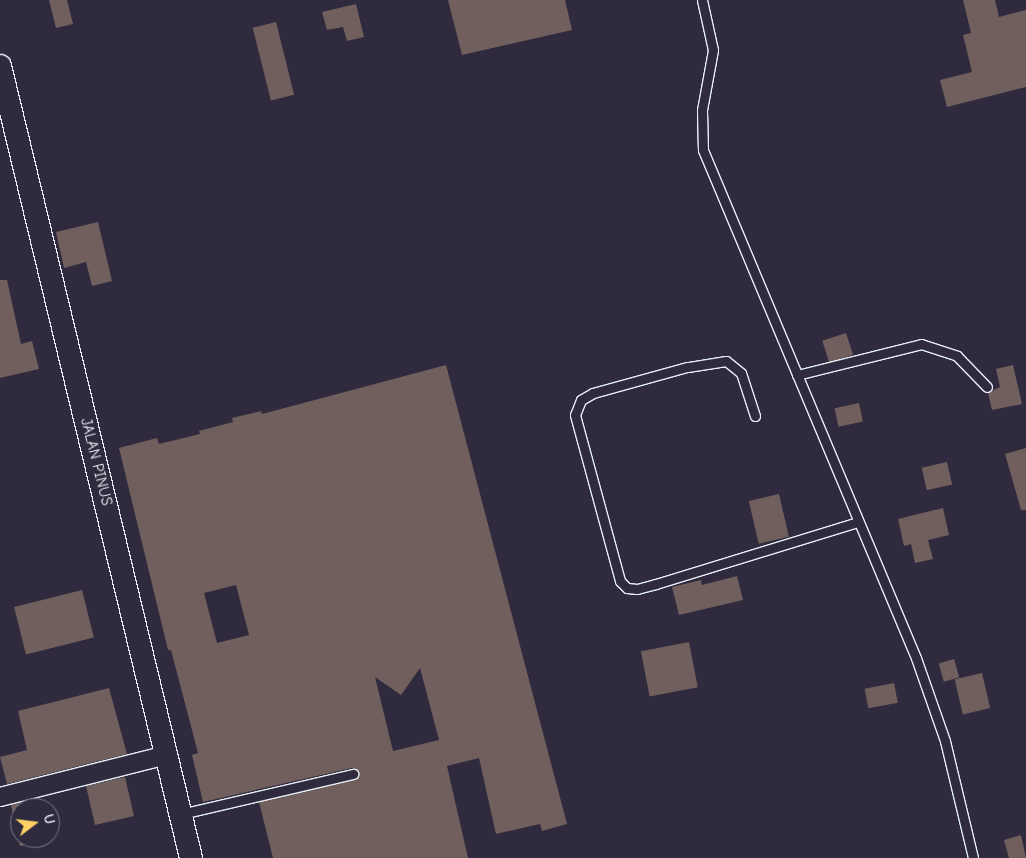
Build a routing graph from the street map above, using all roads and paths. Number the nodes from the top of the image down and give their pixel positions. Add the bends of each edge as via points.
1 (702, 0) edge
2 (0, 66) edge
3 (797, 375) junction
4 (987, 387) dead end
5 (754, 416) dead end
6 (857, 522) junction
7 (167, 755) junction
8 (353, 774) dead end
9 (0, 797) edge
10 (181, 814) junction
11 (191, 858) edge
12 (973, 858) edge

1 - 3 lane via 713,50 702,110 703,150
2 - 7 street, JALAN PINUS
3 - 4 lane via 921,344 958,356
3 - 6 lane
5 - 6 lane via 741,374 726,361 687,367 581,400 575,415 620,581 627,588 637,589
6 - 12 lane via 932,700
7 - 9 street
7 - 10 street, JALAN PINUS
8 - 10 lane
10 - 11 street, JALAN PINUS

